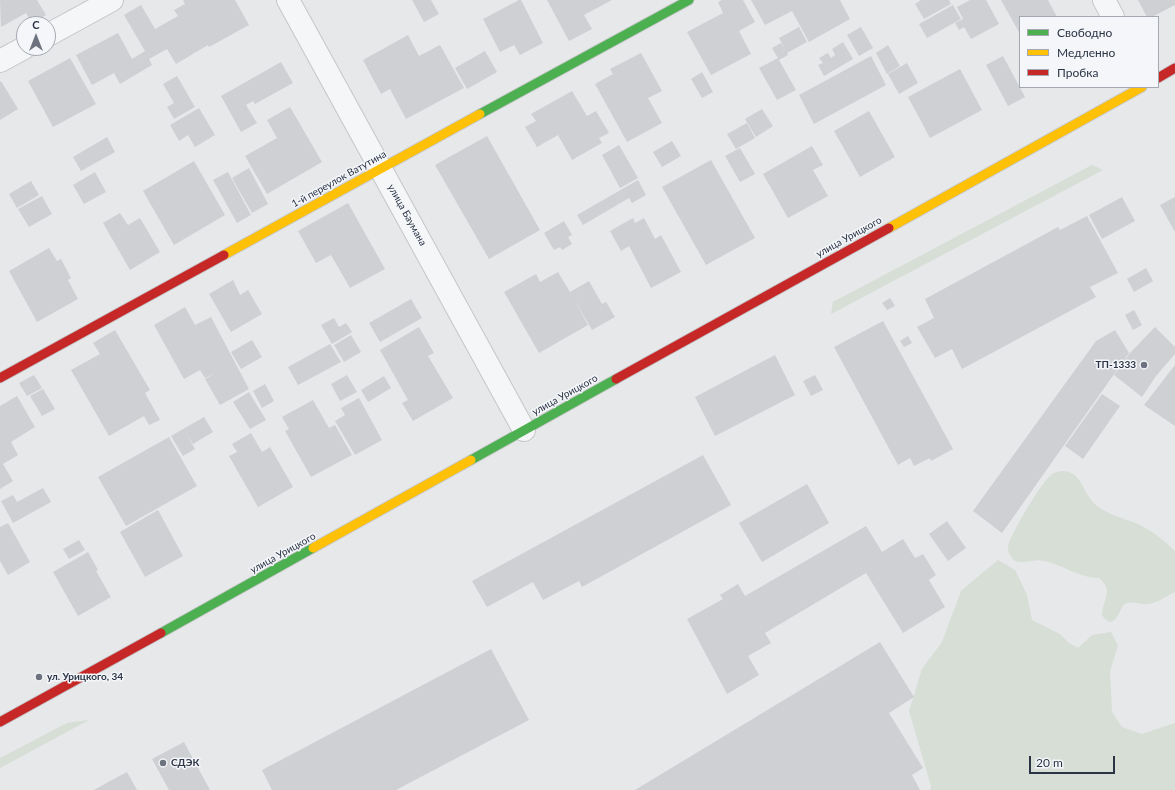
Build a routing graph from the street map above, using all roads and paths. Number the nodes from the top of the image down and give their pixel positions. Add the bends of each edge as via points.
1 (112, 0) edge
2 (288, 0) edge
3 (689, 0) edge
4 (1104, 0) edge
5 (1112, 16) edge
6 (56, 31) edge
7 (16, 52) edge
8 (0, 61) edge
9 (1175, 68) edge
10 (1159, 77) edge
11 (1140, 88) edge
12 (381, 168) junction
13 (0, 378) edge
14 (524, 430) junction
15 (0, 722) edge

1 - 6 street
2 - 12 street, улица Баумана
3 - 12 main road, 1-й переулок Ватутина
4 - 5 street
7 - 8 street
9 - 10 main road
11 - 14 main road, улица Урицкого
12 - 13 main road, 1-й переулок Ватутина
12 - 14 street, улица Баумана
14 - 15 main road, улица Урицкого

